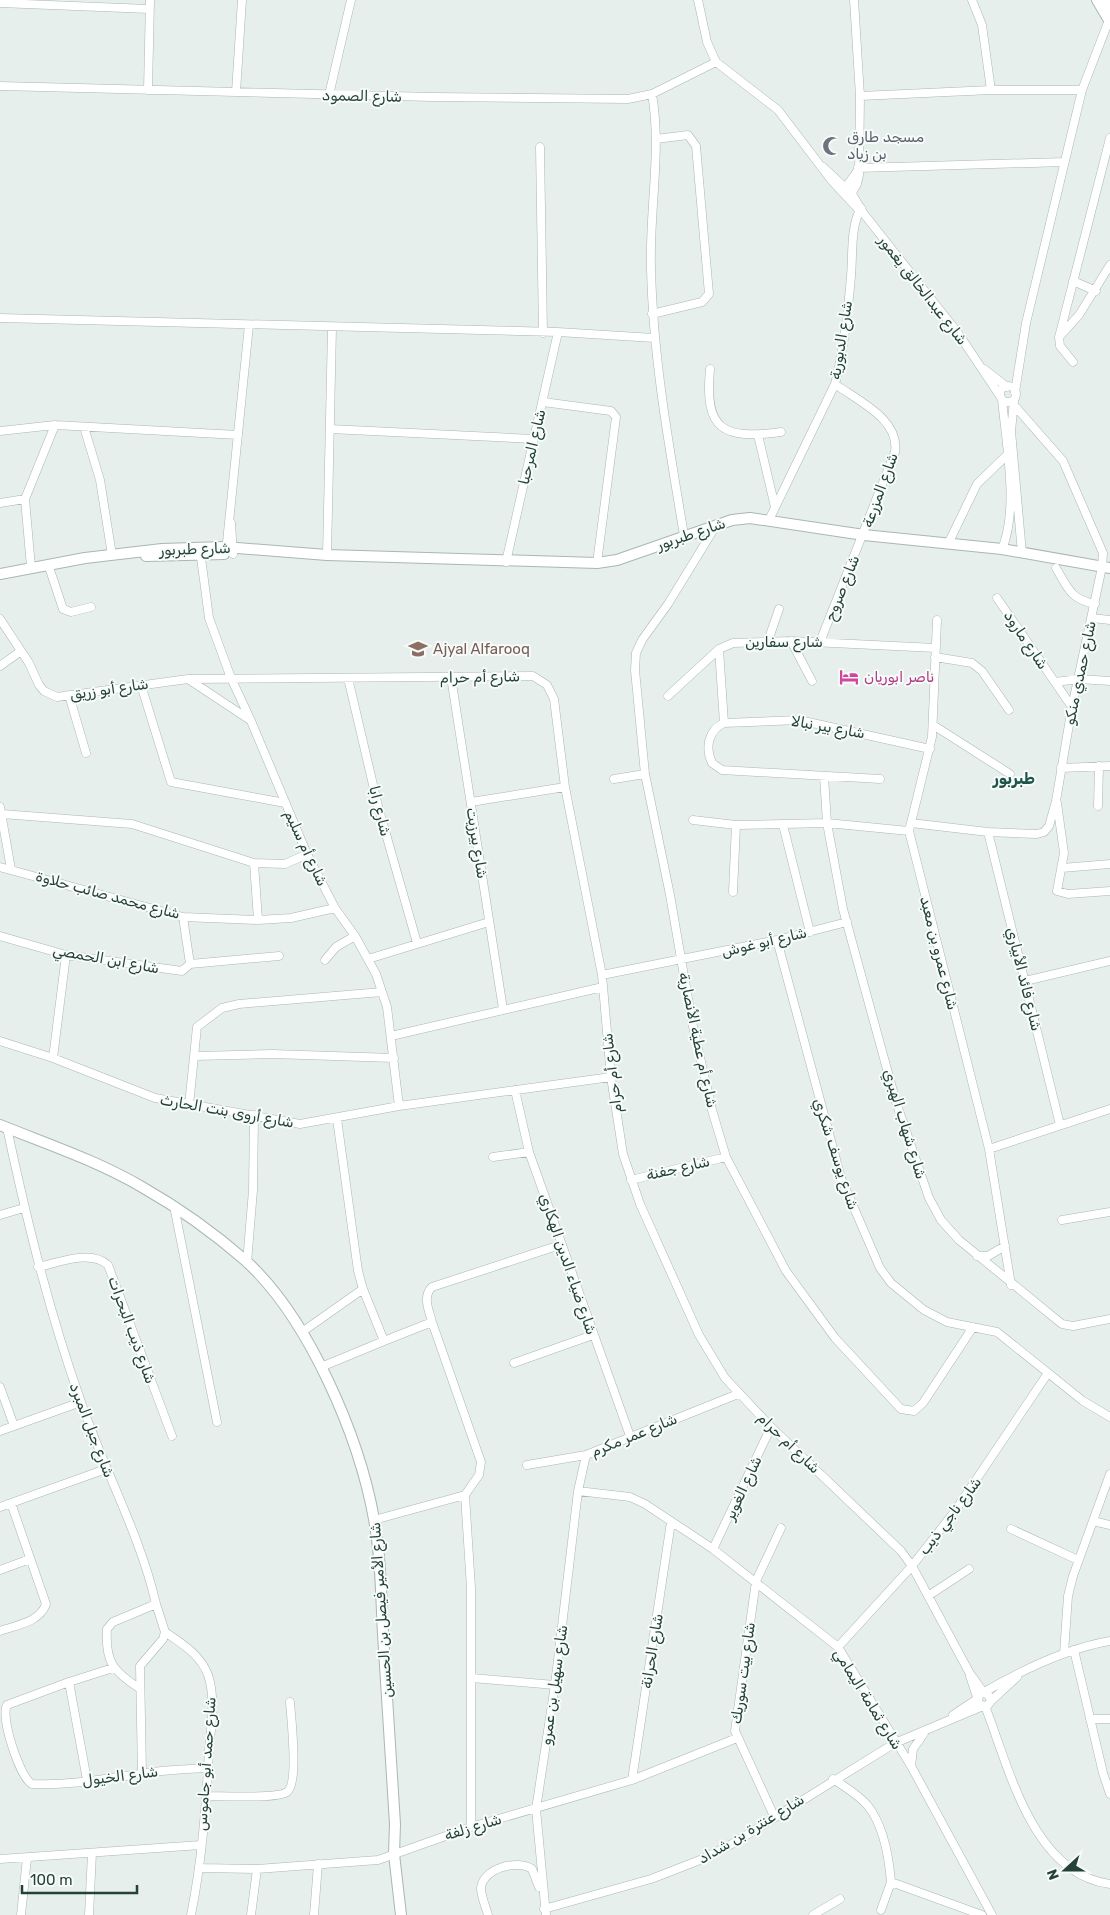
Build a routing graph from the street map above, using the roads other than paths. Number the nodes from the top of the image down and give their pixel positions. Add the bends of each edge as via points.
1 (150, 0) edge
2 (242, 0) edge
3 (351, 0) edge
4 (698, 0) edge
5 (854, 0) edge
6 (972, 0) edge
7 (1097, 0) edge
8 (1105, 0) edge
9 (0, 3) edge
10 (1110, 7) edge
11 (149, 9) junction
12 (1110, 21) edge
13 (716, 62) junction
14 (0, 86) edge
15 (148, 90) junction
16 (991, 90) junction
17 (1082, 90) junction
18 (236, 92) junction
19 (652, 94) junction
20 (329, 95) junction
21 (860, 96) junction
22 (1110, 138) edge
23 (656, 139) junction
24 (540, 147) dead end
25 (1064, 162) junction
26 (858, 169) junction
27 (843, 190) junction
28 (850, 197) junction
29 (862, 211) junction
30 (1110, 265) edge
31 (1073, 281) junction
32 (1096, 290) junction
33 (652, 314) junction
34 (0, 318) edge
35 (249, 325) junction
36 (332, 328) junction
37 (558, 332) junction
38 (543, 333) junction
39 (1059, 337) junction
40 (654, 338) junction
41 (1073, 362) dead end
42 (1019, 365) junction
43 (980, 366) junction
44 (710, 369) dead end
45 (835, 384) junction
46 (1008, 387) junction
47 (1001, 398) junction
48 (1014, 399) junction
49 (543, 402) junction
50 (55, 426) junction
51 (84, 428) junction
52 (330, 429) junction
53 (0, 431) edge
54 (780, 432) dead end
55 (238, 435) junction
56 (758, 435) junction
57 (533, 440) junction
58 (1007, 455) junction
59 (25, 499) junction
60 (0, 503) edge
61 (775, 507) junction
62 (769, 520) junction
63 (717, 524) junction
64 (684, 535) junction
65 (864, 535) junction
66 (948, 544) junction
67 (1002, 549) junction
68 (229, 550) junction
69 (197, 551) junction
70 (1022, 553) junction
71 (117, 555) junction
72 (327, 555) junction
73 (506, 562) junction
74 (597, 563) junction
75 (48, 564) junction
76 (31, 567) junction
77 (1056, 568) dead end
78 (1106, 568) edge
79 (0, 574) edge
80 (997, 598) dead end
81 (1095, 604) junction
82 (91, 607) dead end
83 (779, 608) dead end
84 (1092, 618) junction
85 (0, 619) edge
86 (937, 620) dead end
87 (1110, 620) edge
88 (768, 641) junction
89 (791, 641) junction
90 (820, 642) junction
91 (936, 648) junction
92 (719, 649) junction
93 (21, 651) junction
94 (935, 657) junction
95 (0, 666) edge
96 (451, 677) junction
97 (231, 678) junction
98 (348, 678) junction
99 (188, 679) junction
100 (1078, 679) junction
101 (812, 681) dead end
102 (1110, 681) edge
103 (1055, 682) junction
104 (142, 685) junction
105 (69, 695) junction
106 (668, 696) dead end
107 (1072, 707) junction
108 (1009, 710) dead end
109 (252, 721) junction
110 (724, 723) junction
111 (933, 725) junction
112 (930, 749) junction
113 (86, 753) dead end
114 (1099, 766) junction
115 (1110, 766) edge
116 (1061, 768) junction
117 (645, 774) junction
118 (1010, 774) dead end
119 (824, 776) junction
120 (614, 779) dead end
121 (880, 779) dead end
122 (565, 787) junction
123 (1056, 801) junction
124 (471, 802) junction
125 (285, 803) junction
126 (1098, 806) dead end
127 (1, 811) edge
128 (693, 820) dead end
129 (827, 823) junction
130 (736, 825) junction
131 (784, 825) junction
132 (910, 827) junction
133 (988, 832) junction
134 (308, 854) junction
135 (254, 863) junction
136 (1110, 864) edge
137 (0, 866) edge
138 (1062, 868) junction
139 (11, 869) junction
140 (733, 892) dead end
141 (1110, 892) edge
142 (336, 908) junction
143 (183, 917) junction
144 (258, 920) junction
145 (489, 922) junction
146 (847, 922) junction
147 (810, 932) junction
148 (0, 936) edge
149 (355, 936) junction
150 (777, 940) junction
151 (417, 943) junction
152 (66, 955) junction
153 (279, 956) dead end
154 (368, 959) junction
155 (325, 960) dead end
156 (681, 960) junction
157 (1110, 961) edge
158 (190, 964) junction
159 (602, 975) junction
160 (1024, 981) junction
161 (603, 987) junction
162 (382, 992) junction
163 (503, 1009) junction
164 (392, 1036) junction
165 (0, 1041) edge
166 (195, 1056) junction
167 (52, 1058) junction
168 (394, 1058) junction
169 (611, 1077) junction
170 (515, 1090) junction
171 (189, 1105) junction
172 (399, 1106) junction
173 (1110, 1109) edge
174 (254, 1115) junction
175 (337, 1119) junction
176 (1060, 1125) junction
177 (3, 1126) edge
178 (989, 1149) junction
179 (528, 1152) junction
180 (493, 1157) dead end
181 (726, 1157) junction
182 (631, 1180) junction
183 (174, 1206) junction
184 (24, 1208) junction
185 (1110, 1212) edge
186 (0, 1215) edge
187 (1062, 1220) dead end
188 (560, 1245) junction
189 (1005, 1246) junction
190 (977, 1256) junction
191 (247, 1262) junction
192 (38, 1268) junction
193 (1011, 1285) junction
194 (363, 1289) junction
195 (1110, 1319) edge
196 (432, 1322) junction
197 (973, 1327) junction
198 (302, 1332) junction
199 (592, 1335) junction
200 (384, 1341) junction
201 (514, 1363) dead end
202 (321, 1367) junction
203 (1048, 1373) junction
204 (0, 1387) edge
205 (738, 1394) junction
206 (81, 1402) junction
207 (1110, 1417) edge
208 (217, 1422) dead end
209 (14, 1426) junction
210 (771, 1426) junction
211 (0, 1431) edge
212 (172, 1436) dead end
213 (630, 1436) junction
214 (586, 1455) junction
215 (527, 1465) dead end
216 (106, 1468) junction
217 (1110, 1474) edge
218 (578, 1491) junction
219 (465, 1495) junction
220 (11, 1503) junction
221 (0, 1507) edge
222 (374, 1520) junction
223 (1092, 1520) junction
224 (671, 1522) junction
225 (1110, 1525) edge
226 (781, 1528) dead end
227 (1011, 1529) dead end
228 (713, 1549) junction
229 (30, 1559) junction
230 (1078, 1560) junction
231 (912, 1566) junction
232 (969, 1569) dead end
233 (0, 1570) edge
234 (756, 1581) junction
235 (928, 1596) junction
236 (156, 1604) junction
237 (0, 1631) edge
238 (165, 1632) junction
239 (1110, 1642) edge
240 (838, 1647) junction
241 (1074, 1650) junction
242 (1064, 1653) junction
243 (113, 1668) junction
244 (472, 1678) junction
245 (69, 1682) junction
246 (554, 1685) junction
247 (139, 1688) junction
248 (983, 1699) junction
249 (290, 1702) dead end
250 (1090, 1719) junction
251 (1110, 1720) edge
252 (928, 1730) junction
253 (737, 1738) junction
254 (895, 1743) junction
255 (911, 1766) junction
256 (208, 1768) junction
257 (142, 1773) junction
258 (833, 1779) junction
259 (87, 1780) junction
260 (632, 1780) junction
261 (1110, 1794) edge
262 (207, 1796) junction
263 (536, 1809) junction
264 (774, 1816) junction
265 (471, 1827) junction
266 (201, 1845) junction
267 (92, 1853) junction
268 (394, 1854) junction
269 (27, 1858) junction
270 (0, 1859) edge
271 (318, 1864) junction
272 (201, 1868) junction
273 (257, 1869) junction
274 (891, 1882) junction
275 (1110, 1884) edge
276 (840, 1899) dead end
277 (544, 1908) edge
278 (881, 1910) dead end
279 (21, 1915) edge
280 (89, 1915) edge
281 (191, 1915) edge
282 (251, 1915) edge
283 (314, 1915) edge
284 (401, 1915) edge
285 (488, 1915) edge
286 (813, 1915) edge
287 (982, 1915) edge
288 (992, 1915) edge

1 - 11 street
2 - 18 street
3 - 20 street
4 - 13 street, شارع عبدالخالق يغمور via 707,42
5 - 21 street
6 - 16 street via 982,25
7 - 12 street
8 - 10 street
9 - 11 street
11 - 15 street
12 - 17 street
13 - 19 street, شارع الصمود
13 - 27 street, شارع عبدالخالق يغمور via 778,110
14 - 15 street, شارع الصمود
15 - 18 street, شارع الصمود
16 - 17 street
16 - 21 street
17 - 25 street
18 - 20 street, شارع الصمود
19 - 20 street, شارع الصمود via 628,99
19 - 23 street
21 - 26 street
22 - 31 street
23 - 33 street via 651,230
23 - 33 street via 686,135 694,141 698,155 709,294 702,302
24 - 38 street
25 - 26 street
25 - 42 street
26 - 27 street
26 - 28 street via 857,184
27 - 28 street, شارع عبدالخالق يغمور
28 - 29 street, شارع عبدالخالق يغمور
29 - 43 street, شارع عبدالخالق يغمور
29 - 45 street, شارع الدبورية via 855,225 841,359
30 - 32 street
31 - 32 street
31 - 39 street
32 - 39 street
33 - 40 street
34 - 35 street
35 - 36 street
35 - 55 street
36 - 38 street
36 - 52 street
37 - 38 street
37 - 40 street
37 - 49 street, شارع المرحبا
39 - 41 street via 1060,346
40 - 64 street
42 - 46 street
42 - 48 street
43 - 46 street, شارع عبدالخالق يغمور
43 - 47 street, شارع عبدالخالق يغمور
44 - 56 street via 709,400 721,427 729,433
45 - 61 street, شارع الدبورية
45 - 65 street, شارع المزرعة via 888,423 895,435 895,452
46 - 47 street via 1001,391
46 - 48 street, شارع عبدالخالق يغمور
47 - 48 street via 1008,402
47 - 58 street
48 - 70 street via 1011,431
48 - 78 street, شارع حمدي منكو via 1063,461 1103,553
49 - 57 street, شارع المرحبا
49 - 74 street via 611,411 616,417
50 - 51 street
50 - 53 street
50 - 59 street
51 - 55 street
51 - 71 street
52 - 57 street
52 - 72 street
54 - 56 street
55 - 68 street
56 - 61 street
57 - 73 street, شارع المرحبا
58 - 66 street via 977,484
58 - 67 street via 1010,519
59 - 60 street
59 - 76 street
61 - 62 street, شارع الدبورية
62 - 63 street, شارع طبربور via 738,519
62 - 65 street, شارع طبربور
63 - 64 street, شارع طبربور
63 - 117 street, شارع أم عطية الأنصارية via 636,653
64 - 74 street, شارع طبربور via 617,560
65 - 66 street, شارع طبربور
65 - 90 street, شارع صروح
66 - 67 street, شارع طبربور
67 - 70 street, شارع طبربور
68 - 69 street, شارع طبربور
68 - 72 street, شارع طبربور
69 - 71 street, شارع طبربور
69 - 97 street, شارع أم سليم via 216,642
70 - 78 street, شارع طبربور
71 - 75 street, شارع طبربور
72 - 73 street, شارع طبربور
73 - 74 street, شارع طبربور
75 - 76 street, شارع طبربور
75 - 82 street via 63,609 71,612
76 - 79 street, شارع طبربور
77 - 81 street via 1072,595
78 - 81 street, شارع حمدي منكو
80 - 103 street, شارع مارود
81 - 84 street, شارع حمدي منكو
83 - 88 street
84 - 87 street
84 - 100 street, شارع حمدي منكو
85 - 93 street, شارع أبو زريق
86 - 91 street, شارع عمرو بن معبد
88 - 89 street, شارع سفارين
88 - 92 street, شارع سفارين via 737,642
89 - 90 street, شارع سفارين
89 - 101 street
90 - 91 street, شارع سفارين
91 - 94 street, شارع عمرو بن معبد
92 - 106 street
92 - 110 street
93 - 95 street
93 - 105 street, شارع أبو زريق via 44,692
94 - 108 street via 972,663 982,671
94 - 111 street, شارع عمرو بن معبد
96 - 98 street, شارع أم حرام
96 - 122 street, شارع أم حرام via 533,676 542,681 554,699
96 - 124 street, شارع بيرزيت
97 - 98 street, شارع أم حرام
97 - 99 street, شارع أبو زريق
97 - 109 street, شارع أم سليم
98 - 151 street, شارع رابا via 382,823
99 - 104 street, شارع أبو زريق
99 - 109 street
100 - 102 street, شارع مارود
100 - 103 street, شارع مارود
100 - 107 street, شارع حمدي منكو
103 - 107 street, شارع مارود
104 - 105 street, شارع أبو زريق
104 - 125 street via 171,782
105 - 113 street
107 - 116 street, شارع حمدي منكو
109 - 125 street, شارع أم سليم
110 - 112 street, شارع بير نبالا via 799,720
110 - 119 street via 714,730 708,744 710,759 717,768
111 - 112 street, شارع عمرو بن معبد
111 - 118 street
112 - 132 street, شارع عمرو بن معبد
114 - 115 street
114 - 116 street
114 - 126 street
116 - 123 street, شارع حمدي منكو
117 - 120 street
117 - 156 street, شارع أم عطية الأنصارية
119 - 121 street
119 - 129 street
122 - 124 street
122 - 159 street, شارع أم حرام
123 - 133 street, شارع حمدي منكو via 1044,832
123 - 138 street via 1063,839
124 - 145 street, شارع بيرزيت
125 - 134 street, شارع أم سليم
127 - 135 street via 132,824
127 - 139 street
128 - 130 street, شارع حمدي منكو
129 - 131 street, شارع حمدي منكو
129 - 132 street, شارع حمدي منكو
129 - 146 street, شارع شهاب الهبري
130 - 131 street, شارع حمدي منكو
130 - 140 street
131 - 147 street
132 - 133 street, شارع حمدي منكو
132 - 178 street, شارع عمرو بن معبد
133 - 160 street, شارع فائد الأبياري
134 - 135 street via 285,864
134 - 142 street, شارع أم سليم
135 - 144 street
136 - 138 street
137 - 139 street, شارع محمد صائب حلاوة
138 - 141 street via 1057,888 1059,893
139 - 143 street, شارع محمد صائب حلاوة
142 - 144 street, شارع محمد صائب حلاوة via 302,916
142 - 149 street, شارع أم سليم
143 - 144 street, شارع محمد صائب حلاوة
143 - 158 street
145 - 151 street
145 - 163 street, شارع بيرزيت
146 - 147 street, شارع أبو غوش
146 - 190 street, شارع شهاب الهبري via 896,1102 923,1185 941,1220
147 - 150 street, شارع أبو غوش
148 - 152 street, شارع ابن الحمصي
149 - 154 street, شارع أم سليم
149 - 155 street via 336,946
150 - 156 street, شارع أبو غوش
150 - 197 street, شارع يوسف شكري via 841,1178 880,1268 891,1283 924,1310 947,1322
151 - 154 street
152 - 158 street, شارع ابن الحمصي via 182,971
152 - 167 street
153 - 158 street
154 - 162 street, شارع أم سليم
156 - 159 street, شارع أبو غوش
156 - 181 street, شارع أم عطية الأنصارية via 700,1059
157 - 160 street
159 - 161 street, شارع أم حرام
160 - 176 street, شارع فائد الأبياري
161 - 163 street
161 - 169 street, شارع أم حرام
162 - 164 street, شارع أم سليم
162 - 166 street via 222,1008 200,1024 196,1032
163 - 164 street
164 - 168 street, شارع أم سليم
165 - 167 street, شارع أروى بنت الحارث
166 - 168 street via 272,1054
166 - 171 street
167 - 171 street, شارع أروى بنت الحارث via 155,1098
168 - 172 street, شارع أم سليم
169 - 170 street, شارع أروى بنت الحارث
169 - 182 street, شارع أم حرام via 623,1154
170 - 172 street, شارع أروى بنت الحارث
170 - 179 street, شارع ضياء الدين الهكاري
171 - 174 street, شارع أروى بنت الحارث
172 - 175 street, شارع أروى بنت الحارث
173 - 176 street
174 - 175 street, شارع أروى بنت الحارث via 300,1124
174 - 191 street via 253,1190
175 - 194 street via 354,1250
176 - 178 street
177 - 183 street, شارع الأمير فيصل بن الحسين via 131,1181
177 - 184 street, شارع جبل المبرد
178 - 189 street, شارع عمرو بن معبد
179 - 180 street
179 - 188 street, شارع ضياء الدين الهكاري
181 - 182 street, شارع جفنة
181 - 197 street, شارع أم عطية الأنصارية via 786,1271 835,1338 902,1409 914,1411 923,1403
182 - 205 street, شارع أم حرام via 699,1335
183 - 191 street, شارع الأمير فيصل بن الحسين
183 - 208 street
184 - 186 street
184 - 192 street, شارع جبل المبرد
185 - 187 street
188 - 196 street via 432,1287 426,1299
188 - 199 street, شارع ضياء الدين الهكاري
189 - 190 street via 988,1256
189 - 193 street, شارع عمرو بن معبد
190 - 193 street, شارع شهاب الهبري
191 - 198 street, شارع الأمير فيصل بن الحسين
192 - 206 street, شارع جبل المبرد
192 - 212 street, شارع ذيب البحرات via 84,1257 99,1258 108,1265
193 - 195 street, شارع شهاب الهبري via 1067,1326
194 - 198 street
194 - 200 street
196 - 200 street
196 - 219 street via 482,1466 480,1475
197 - 203 street, شارع يوسف شكري via 997,1332
198 - 202 street, شارع الأمير فيصل بن الحسين
199 - 201 street
199 - 213 street, شارع ضياء الدين الهكاري
200 - 202 street
202 - 222 street, شارع الأمير فيصل بن الحسين via 354,1448
203 - 207 street, شارع يوسف شكري via 1083,1401
203 - 231 street, شارع ناجي ذيب via 991,1460
204 - 209 street
205 - 210 street, شارع أم حرام
205 - 213 street, شارع عمر مكرم
206 - 209 street
206 - 216 street, شارع جبل المبرد
209 - 211 street
210 - 228 street, شارع الغوير
210 - 231 street, شارع أم حرام via 886,1534
213 - 214 street, شارع عمر مكرم
214 - 215 street, شارع عمر مكرم
214 - 218 street, شارع سهيل بن عمرو
216 - 220 street
216 - 236 street, شارع جبل المبرد via 139,1550
217 - 223 street
218 - 224 street, شارع ثمامة اليمامي via 634,1498
218 - 246 street, شارع سهيل بن عمرو
219 - 222 street
219 - 244 street
220 - 221 street
220 - 229 street
222 - 268 street, شارع الأمير فيصل بن الحسين via 380,1567
223 - 225 street
223 - 230 street
224 - 228 street, شارع ثمامة اليمامي
224 - 260 street, شارع الحرانة
226 - 234 street, شارع بيت سوريك
227 - 230 street
228 - 234 street, شارع ثمامة اليمامي
229 - 233 street
229 - 237 street via 44,1594 46,1604 43,1613 38,1618
230 - 242 street via 1068,1596
231 - 235 street, شارع أم حرام
231 - 240 street, شارع ناجي ذيب
232 - 235 street
234 - 240 street, شارع ثمامة اليمامي
234 - 253 street, شارع بيت سوريك via 735,1729
235 - 248 street, شارع أم حرام
236 - 238 street, شارع جبل المبرد
236 - 243 street via 113,1622 107,1629
238 - 247 street via 164,1639 140,1666
238 - 256 street, شارع حمد أبو جاموس via 194,1654 208,1673 212,1709
239 - 241 street, شارع عنترة بن شداد
240 - 254 street, شارع ثمامة اليمامي
241 - 242 street, شارع عنترة بن شداد
241 - 250 street
242 - 248 street, شارع عنترة بن شداد via 1020,1674
243 - 245 street
243 - 247 street
244 - 246 street
244 - 265 street
245 - 259 street
245 - 259 street, شارع الخيول via 8,1705 5,1709 7,1731 23,1774 32,1784
246 - 263 street, شارع سهيل بن عمرو
247 - 257 street
248 - 252 street, شارع عنترة بن شداد
248 - 275 street, شارع أم حرام via 1036,1831 1048,1848 1076,1871 1091,1880
249 - 262 street via 294,1762 292,1788 279,1795
250 - 251 street
250 - 261 street
252 - 254 street, شارع عنترة بن شداد
252 - 255 street via 916,1742
253 - 260 street, شارع زلفة
253 - 264 street, شارع بيت سوريك
254 - 255 street, شارع ثمامة اليمامي
254 - 258 street, شارع عنترة بن شداد
255 - 288 street, شارع ثمامة اليمامي
256 - 257 street, شارع الخيول
256 - 262 street, شارع حمد أبو جاموس
257 - 259 street, شارع الخيول
258 - 264 street, شارع عنترة بن شداد
258 - 274 street via 863,1801 874,1816
260 - 263 street, شارع زلفة
262 - 266 street, شارع حمد أبو جاموس
263 - 265 street, شارع زلفة
263 - 277 street, شارع سهيل بن عمرو
264 - 277 street, شارع عنترة بن شداد via 732,1844 670,1873
265 - 268 street, شارع زلفة
266 - 267 street
266 - 272 street, شارع حمد أبو جاموس
267 - 269 street
267 - 280 street
268 - 271 street, شارع زلفة via 369,1861
268 - 284 street, شارع الأمير فيصل بن الحسين
269 - 270 street
269 - 279 street
271 - 273 street, شارع زلفة
271 - 283 street
272 - 273 street, شارع زلفة
272 - 281 street, شارع حمد أبو جاموس
273 - 282 street
274 - 278 street
274 - 287 street
276 - 286 street
277 - 285 street via 532,1869 523,1865 507,1866 491,1872 483,1882

